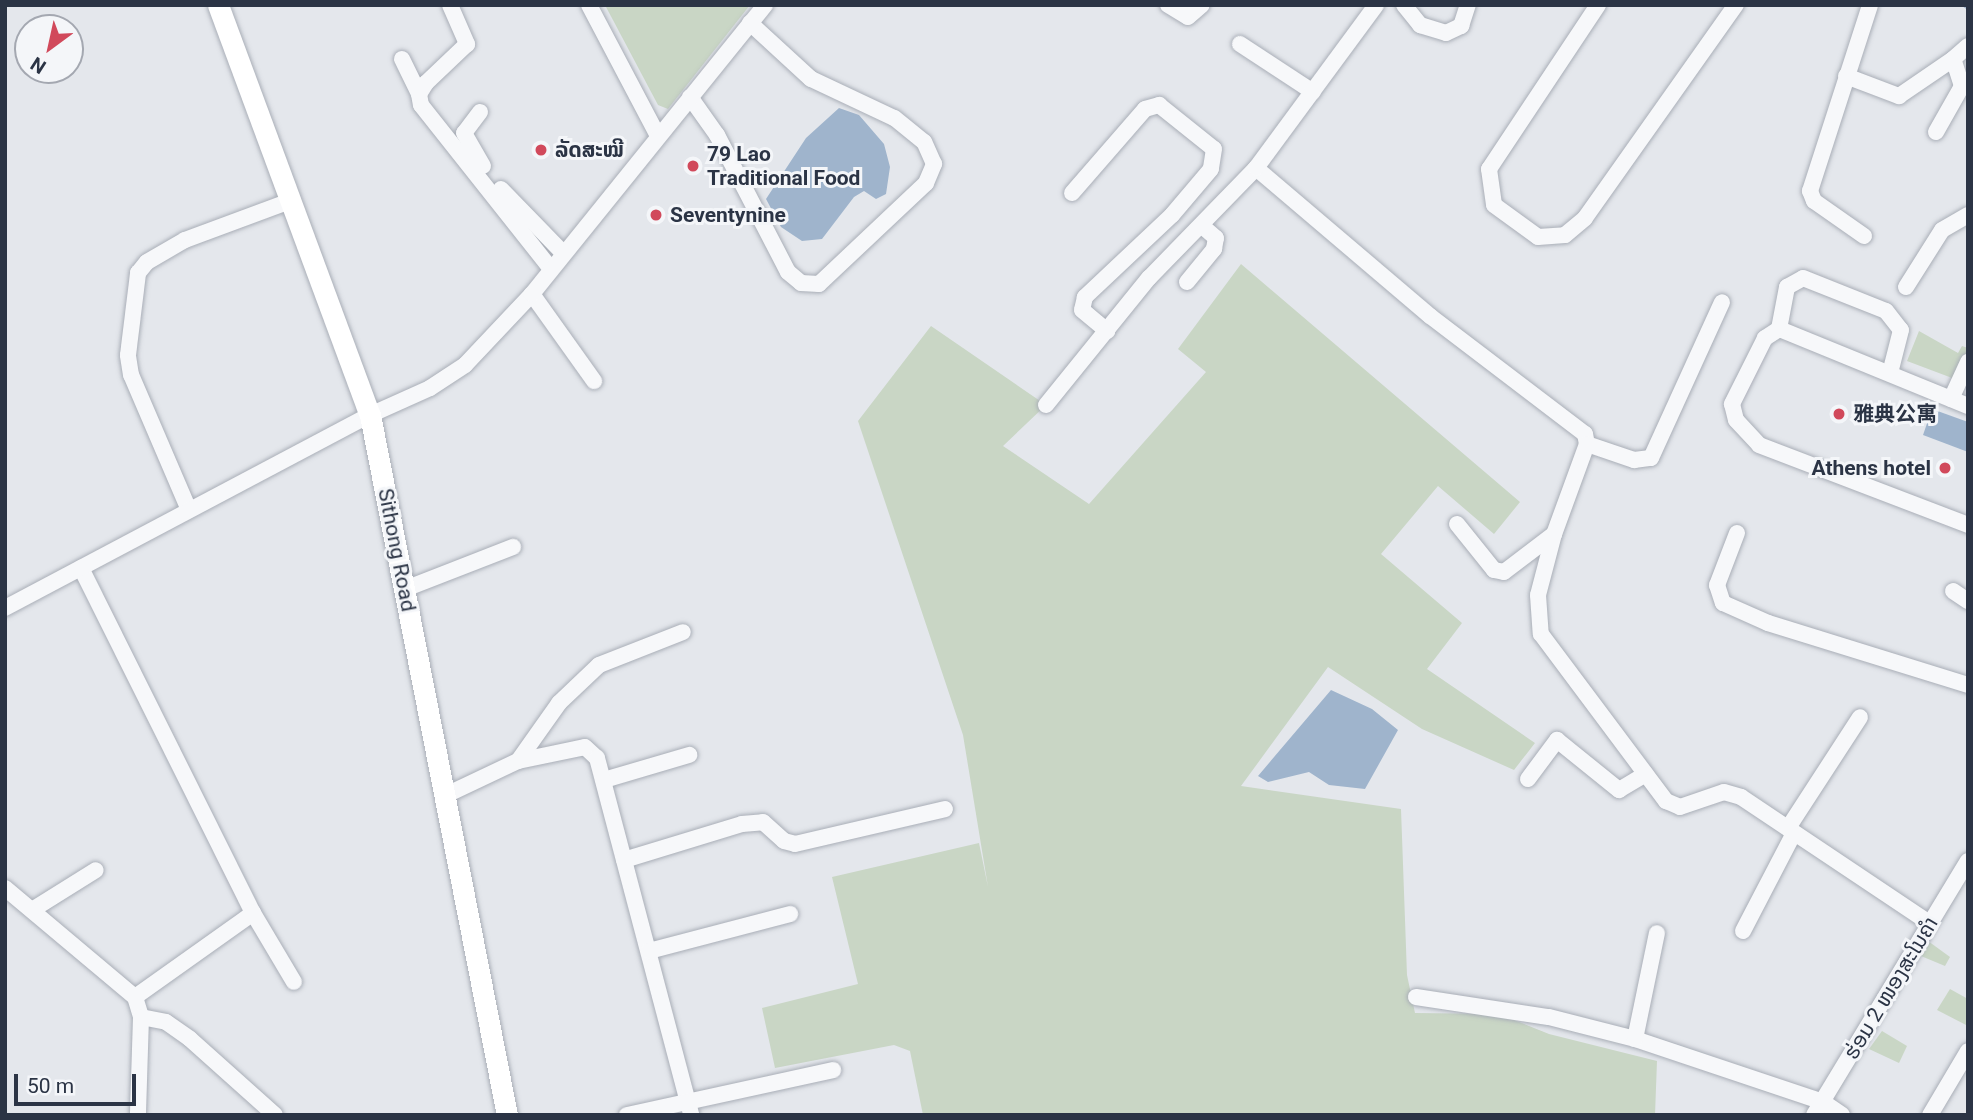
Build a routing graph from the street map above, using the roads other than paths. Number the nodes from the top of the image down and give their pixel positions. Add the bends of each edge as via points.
1 (218, 5) edge
2 (450, 5) edge
3 (589, 5) edge
4 (765, 5) edge
5 (1168, 5) edge
6 (1202, 5) edge
7 (1376, 5) edge
8 (1404, 5) edge
9 (1468, 5) edge
10 (1598, 5) edge
11 (1736, 5) edge
12 (1870, 5) edge
13 (750, 23) junction
14 (1240, 44) dead end
15 (1968, 46) edge
16 (402, 59) dead end
17 (1953, 59) junction
18 (1846, 76) junction
19 (1313, 92) junction
20 (419, 94) junction
21 (690, 97) junction
22 (480, 112) dead end
23 (1936, 132) dead end
24 (658, 136) junction
25 (1256, 168) junction
26 (1072, 193) dead end
27 (290, 201) junction
28 (1968, 215) edge
29 (1202, 226) junction
30 (1864, 236) dead end
31 (563, 253) junction
32 (550, 268) junction
33 (1187, 282) dead end
34 (1906, 287) dead end
35 (532, 294) junction
36 (1722, 302) dead end
37 (1779, 329) junction
38 (1107, 331) junction
39 (1968, 362) edge
40 (1890, 373) junction
41 (594, 381) dead end
42 (1951, 399) junction
43 (1046, 405) dead end
44 (1968, 406) edge
45 (370, 415) junction
46 (1587, 444) junction
47 (189, 510) junction
48 (1457, 524) dead end
49 (1968, 525) edge
50 (1737, 533) dead end
51 (1554, 534) junction
52 (513, 547) dead end
53 (81, 568) junction
54 (405, 589) junction
55 (1953, 592) dead end
56 (1968, 601) edge
57 (5, 608) edge
58 (683, 632) dead end
59 (1968, 685) edge
60 (1860, 717) dead end
61 (689, 755) dead end
62 (518, 761) junction
63 (1646, 774) junction
64 (1528, 779) dead end
65 (604, 780) junction
66 (446, 795) junction
67 (945, 809) dead end
68 (1791, 831) junction
69 (624, 860) junction
70 (1968, 861) edge
71 (96, 870) dead end
72 (5, 888) edge
73 (32, 910) junction
74 (253, 913) junction
75 (790, 914) dead end
76 (1929, 923) junction
77 (1743, 931) dead end
78 (1657, 933) dead end
79 (649, 951) junction
80 (294, 982) dead end
81 (135, 997) junction
82 (1416, 997) dead end
83 (141, 1017) junction
84 (1635, 1039) junction
85 (1968, 1051) edge
86 (833, 1070) dead end
87 (688, 1107) edge
88 (1819, 1109) edge
89 (138, 1115) edge
90 (275, 1115) edge
91 (507, 1115) edge
92 (627, 1115) edge
93 (1842, 1115) edge
94 (1930, 1115) edge

1 - 27 main road, Sithong Road
2 - 20 street via 465,49
3 - 24 street
4 - 13 street
5 - 6 street via 1188,17
7 - 19 street
8 - 9 street via 1420,25 1446,33 1461,26
10 - 11 street via 1489,169 1494,205 1538,237 1565,235 1585,218
12 - 18 street
13 - 21 street
13 - 21 street via 811,79 894,118 923,142 934,164 926,183 819,284 801,283 788,272 717,135
14 - 19 street
15 - 17 street
16 - 20 street
17 - 18 street via 1899,96
17 - 23 street via 1962,86
18 - 30 street via 1810,191 1814,201
19 - 25 street
20 - 32 street via 421,105
21 - 24 street
22 - 31 street via 468,124 465,140 511,201
24 - 31 street
25 - 29 street
25 - 46 street via 1430,316 1577,425
26 - 38 street via 1145,109 1159,105 1214,149 1211,169 1172,215 1085,297 1082,310
27 - 45 main road, Sithong Road
27 - 47 street via 185,240 147,262 138,273 128,355 131,374
28 - 34 street via 1942,230
29 - 33 street via 1216,238 1214,249
29 - 38 street via 1149,278
31 - 32 street
32 - 35 street
35 - 41 street
35 - 45 street via 466,365 430,388
36 - 46 street via 1651,458 1634,460
37 - 40 street
37 - 40 street via 1787,287 1803,278 1886,311 1901,330
37 - 49 street via 1765,338 1732,404 1748,436 1759,445
38 - 43 street
39 - 42 street
40 - 42 street
42 - 44 street
45 - 47 street
45 - 54 main road, Sithong Road
46 - 51 street
47 - 53 street
48 - 51 street via 1494,570 1504,572
50 - 59 street via 1717,586 1723,603 1768,623
51 - 63 street via 1538,595 1541,634
52 - 54 street
53 - 57 street
53 - 74 street
54 - 66 main road, Sithong Road
55 - 56 street
58 - 62 street via 599,665 559,703
60 - 68 street
61 - 65 street
62 - 65 street via 585,747 597,758
62 - 66 street
63 - 64 street via 1619,790 1557,740
63 - 68 street via 1674,806 1724,792 1741,797
65 - 69 street
66 - 91 main road, Sithong Road
67 - 69 street via 795,844 784,841 763,822 742,824
68 - 76 street
68 - 77 street
69 - 79 street
70 - 76 street, ຮ່ອມ 2 ໜອງສະໂນຄໍາ
71 - 73 street
72 - 73 street
73 - 81 street
74 - 80 street
74 - 81 street
75 - 79 street
76 - 88 street, ຮ່ອມ 2 ໜອງສະໂນຄໍາ
78 - 84 street
79 - 87 street
81 - 83 street
82 - 84 street via 1549,1017
83 - 89 street
83 - 90 street via 166,1022 190,1039
84 - 88 street
85 - 94 street
86 - 87 street
87 - 92 street
88 - 93 street

